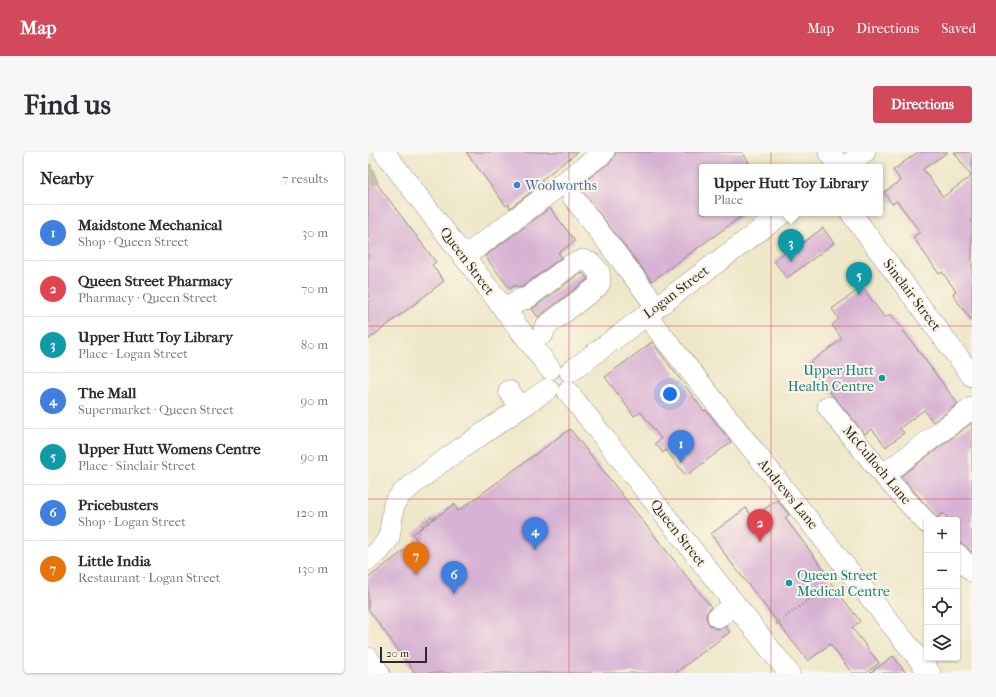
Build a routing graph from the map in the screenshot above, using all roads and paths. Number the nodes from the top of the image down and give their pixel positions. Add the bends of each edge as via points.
1 (384, 152) edge
2 (604, 152) edge
3 (829, 152) edge
4 (865, 152) edge
5 (838, 164) edge
6 (849, 164) edge
7 (573, 197) dead end
8 (779, 216) edge
9 (853, 216) edge
10 (464, 257) junction
11 (651, 310) junction
12 (505, 311) junction
13 (540, 337) junction
14 (972, 375) edge
15 (559, 380) junction
16 (828, 407) dead end
17 (972, 408) edge
18 (883, 475) junction
19 (435, 518) dead end
20 (924, 520) edge
21 (411, 541) dead end
22 (960, 557) edge
23 (368, 560) edge
24 (848, 570) junction
25 (972, 571) edge
26 (776, 624) dead end
27 (368, 658) edge
28 (379, 673) edge
29 (789, 673) edge
30 (930, 673) edge

1 - 10 street, Queen Street
2 - 10 street
3 - 5 street
4 - 6 street
7 - 11 street, Andrews Lane
8 - 11 street, Logan Street
9 - 14 street, Sinclair Street
10 - 12 street, Queen Street
11 - 15 street, Logan Street
11 - 24 street, Andrews Lane
12 - 13 street, Queen Street
12 - 13 street via 521,299 526,299 572,264 583,260 591,263 600,277 597,288 545,327
13 - 15 street, Queen Street
15 - 23 street, Logan Street via 515,399 401,494 394,504 389,538
15 - 29 street, Queen Street via 726,611
16 - 18 street, McCulloch Lane
17 - 18 street
18 - 20 street, McCulloch Lane
19 - 21 path via 433,516 421,526 418,536
22 - 25 street
24 - 26 path
24 - 30 street, Andrews Lane
27 - 28 street

